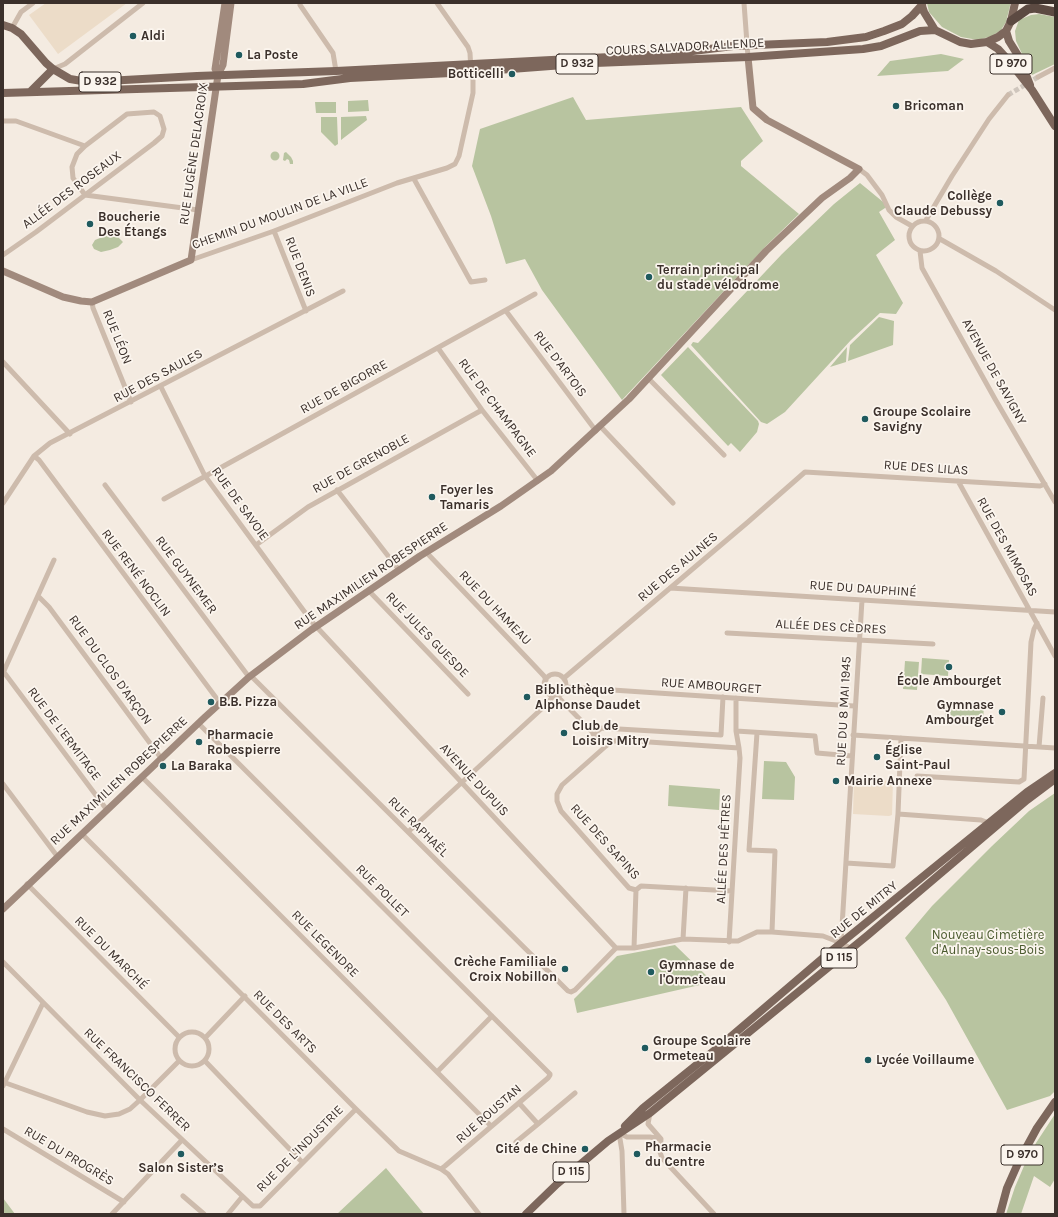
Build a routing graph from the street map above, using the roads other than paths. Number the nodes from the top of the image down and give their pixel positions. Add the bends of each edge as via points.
1 (33, 3) edge
2 (143, 3) edge
3 (225, 3) edge
4 (231, 3) edge
5 (437, 3) edge
6 (744, 3) edge
7 (1015, 3) edge
8 (299, 4) edge
9 (922, 4) edge
10 (1055, 12) edge
11 (1011, 21) junction
12 (3, 25) edge
13 (12, 28) junction
14 (935, 30) junction
15 (1006, 31) junction
16 (987, 42) junction
17 (747, 46) junction
18 (748, 57) junction
19 (470, 68) junction
20 (1055, 68) edge
21 (53, 69) junction
22 (336, 71) junction
23 (218, 75) junction
24 (1038, 77) tunnel mouth
25 (217, 86) junction
26 (1032, 90) junction
27 (30, 92) junction
28 (3, 93) edge
29 (1008, 95) tunnel mouth
30 (3, 121) edge
31 (1055, 126) edge
32 (85, 146) junction
33 (859, 169) junction
34 (414, 179) junction
35 (85, 195) junction
36 (198, 210) junction
37 (926, 220) junction
38 (912, 226) junction
39 (274, 231) junction
40 (940, 239) junction
41 (920, 251) junction
42 (3, 255) edge
43 (191, 260) junction
44 (3, 271) edge
45 (3, 276) edge
46 (18, 278) junction
47 (485, 280) dead end
48 (342, 291) dead end
49 (535, 294) dead end
50 (92, 302) junction
51 (1055, 310) edge
52 (306, 311) junction
53 (506, 311) junction
54 (438, 348) junction
55 (3, 362) edge
56 (649, 379) junction
57 (161, 386) junction
58 (131, 402) junction
59 (482, 410) junction
60 (598, 429) junction
61 (70, 434) junction
62 (724, 455) dead end
63 (34, 456) junction
64 (805, 472) joint
65 (205, 476) junction
66 (538, 481) junction
67 (958, 481) junction
68 (1045, 484) junction
69 (105, 485) dead end
70 (337, 490) junction
71 (164, 499) dead end
72 (3, 502) edge
73 (1055, 502) edge
74 (673, 503) dead end
75 (256, 545) junction
76 (426, 552) junction
77 (54, 560) dead end
78 (399, 570) junction
79 (670, 588) junction
80 (369, 590) junction
81 (38, 596) junction
82 (862, 600) junction
83 (1030, 610) junction
84 (1055, 612) edge
85 (1037, 623) junction
86 (316, 626) junction
87 (727, 633) dead end
88 (859, 639) junction
89 (933, 644) dead end
90 (1055, 656) edge
91 (3, 672) edge
92 (250, 676) junction
93 (564, 678) junction
94 (546, 680) junction
95 (566, 687) junction
96 (468, 694) dead end
97 (555, 696) junction
98 (723, 697) junction
99 (736, 698) junction
100 (1043, 698) dead end
101 (220, 703) junction
102 (854, 706) junction
103 (198, 723) junction
104 (736, 731) junction
105 (757, 733) junction
106 (594, 734) junction
107 (853, 734) junction
108 (901, 738) junction
109 (606, 746) junction
110 (1025, 746) junction
111 (1040, 747) junction
112 (739, 748) junction
113 (1055, 748) edge
114 (852, 756) junction
115 (161, 758) junction
116 (1055, 772) edge
117 (918, 776) dead end
118 (142, 777) junction
119 (1055, 779) edge
120 (462, 783) junction
121 (3, 784) edge
122 (107, 810) junction
123 (898, 814) junction
124 (990, 823) junction
125 (408, 832) junction
126 (82, 834) junction
127 (57, 856) junction
128 (846, 863) junction
129 (27, 884) junction
130 (686, 888) junction
131 (636, 890) junction
132 (732, 891) junction
133 (3, 908) edge
134 (772, 932) junction
135 (683, 939) junction
136 (729, 942) junction
137 (841, 943) junction
138 (616, 948) junction
139 (634, 948) junction
140 (850, 948) junction
141 (3, 962) edge
142 (245, 996) junction
143 (44, 1004) junction
144 (492, 1016) junction
145 (179, 1037) junction
146 (205, 1038) junction
147 (179, 1061) junction
148 (205, 1061) junction
149 (437, 1072) junction
150 (550, 1075) joint
151 (3, 1083) edge
152 (575, 1093) dead end
153 (140, 1100) junction
154 (1055, 1102) edge
155 (519, 1103) junction
156 (356, 1109) junction
157 (644, 1122) junction
158 (538, 1124) junction
159 (491, 1126) junction
160 (3, 1129) edge
161 (619, 1133) junction
162 (644, 1137) junction
163 (661, 1139) junction
164 (182, 1140) junction
165 (516, 1142) dead end
166 (302, 1162) junction
167 (440, 1169) junction
168 (184, 1196) dead end
169 (242, 1198) junction
170 (124, 1202) junction
171 (260, 1206) joint
172 (112, 1214) edge
173 (204, 1214) edge
174 (228, 1214) edge
175 (479, 1214) edge
176 (526, 1214) edge
177 (624, 1214) edge
178 (714, 1214) edge
179 (1000, 1214) edge

1 - 13 street via 21,12
2 - 21 street via 64,64
3 - 23 street, RUE EUGÈNE DELACROIX via 215,69
4 - 23 street, RUE EUGÈNE DELACROIX via 224,65
5 - 19 street via 468,47
6 - 17 street
7 - 11 main road
8 - 22 street via 333,53
9 - 14 main road
9 - 17 main road, COURS SALVADOR ALLENDE / D 932 via 902,24 866,37 827,42
10 - 11 highway via 1028,9
11 - 15 main road
12 - 13 main road, D 932
13 - 21 main road, D 932 via 21,34
14 - 16 main road via 960,42
14 - 18 main road, COURS SALVADOR ALLENDE / D 932 via 920,31 863,50
15 - 16 main road
15 - 26 main road, D 970
16 - 26 main road, D 970 via 1000,51
17 - 18 street
17 - 19 main road, COURS SALVADOR ALLENDE / D 932
18 - 19 main road, COURS SALVADOR ALLENDE / D 932
18 - 33 street via 753,108 767,120
19 - 22 main road, COURS SALVADOR ALLENDE / D 932
19 - 25 main road, COURS SALVADOR ALLENDE / D 932 via 303,84
19 - 34 street, CHEMIN DU MOULIN DE LA VILLE via 473,79 472,93 459,156 455,164
20 - 24 street
21 - 23 main road, D 932 via 70,79 88,82
21 - 27 main road
22 - 23 main road, COURS SALVADOR ALLENDE / D 932
23 - 25 street, RUE EUGÈNE DELACROIX
25 - 27 main road, D 932
25 - 36 street, RUE EUGÈNE DELACROIX
26 - 31 main road, D 970
27 - 28 main road, D 932
29 - 37 street via 989,119
30 - 32 street via 16,122
32 - 35 street via 76,154 72,167 73,178
32 - 35 street, ALLÉE DES ROSEAUX via 127,114 154,112 160,116 164,130 162,136
33 - 38 street via 867,175 882,195 889,210
33 - 56 street, RUE MAXIMILIEN ROBESPIERRE via 822,198 766,251
34 - 39 street, CHEMIN DU MOULIN DE LA VILLE
34 - 47 street via 471,282
35 - 36 street
35 - 42 street, ALLÉE DES ROSEAUX
36 - 43 street, RUE EUGÈNE DELACROIX
37 - 38 street via 916,222
37 - 40 street via 935,225
38 - 41 street via 909,240
39 - 43 street, CHEMIN DU MOULIN DE LA VILLE
39 - 52 street, RUE DENIS
40 - 41 street via 934,248
40 - 51 street via 996,271
41 - 68 street, AVENUE DE SAVIGNY via 922,268
43 - 50 street, CHEMIN DU MOULIN DE LA VILLE
44 - 46 street, CHEMIN DU MOULIN DE LA VILLE
45 - 46 street, CHEMIN DU MOULIN DE LA VILLE
46 - 50 street, CHEMIN DU MOULIN DE LA VILLE via 63,297
48 - 52 street, RUE DES SAULES
49 - 53 street, RUE DE BIGORRE
50 - 58 street, RUE LÉON
52 - 57 street, RUE DES SAULES
53 - 54 street, RUE DE BIGORRE
53 - 60 street, RUE D'ARTOIS
54 - 59 street, RUE DE CHAMPAGNE
54 - 65 street, RUE DE BIGORRE
55 - 61 street
56 - 60 street, RUE MAXIMILIEN ROBESPIERRE
56 - 62 street
57 - 58 street, RUE DES SAULES
57 - 65 street, RUE DE SAVOIE
58 - 61 street, RUE DES SAULES
59 - 66 street, RUE DE CHAMPAGNE
59 - 70 street, RUE DE GRENOBLE
60 - 66 street, RUE MAXIMILIEN ROBESPIERRE
60 - 74 street, RUE D'ARTOIS
61 - 63 street, RUE DES SAULES via 50,443
63 - 72 street, RUE DES SAULES
63 - 101 street, RUE RENÉ NOCLIN
64 - 67 street, RUE DES LILAS
64 - 79 street, RUE DES AULNES
65 - 71 street, RUE DE BIGORRE
65 - 75 street, RUE DE SAVOIE
66 - 76 street, RUE MAXIMILIEN ROBESPIERRE
67 - 68 street, RUE DES LILAS via 1040,486
67 - 83 street, RUE DES MIMOSAS
68 - 73 street, AVENUE DE SAVIGNY
69 - 92 street, RUE GUYNEMER
70 - 75 street, RUE DE GRENOBLE via 308,507
70 - 78 street
75 - 86 street, RUE DE SAVOIE
76 - 78 street, RUE MAXIMILIEN ROBESPIERRE
76 - 94 street, RUE DU HAMEAU via 532,662
77 - 81 street
78 - 80 street, RUE MAXIMILIEN ROBESPIERRE
79 - 82 street, RUE DU DAUPHINÉ
79 - 93 street, RUE DES AULNES
80 - 86 street, RUE MAXIMILIEN ROBESPIERRE
80 - 96 street, RUE JULES GUESDE
81 - 91 street
81 - 115 street, RUE DU CLOS D'ARÇON via 49,606
82 - 83 street, RUE DU DAUPHINÉ
82 - 88 street, RUE DU 8 MAI 1945
83 - 84 street, RUE DU DAUPHINÉ
83 - 85 street, RUE DES MIMOSAS
85 - 90 street, RUE DES MIMOSAS
85 - 110 street via 1031,642
86 - 92 street, RUE MAXIMILIEN ROBESPIERRE
86 - 120 street, AVENUE DUPUIS
87 - 88 street, ALLÉE DES CÈDRES
88 - 89 street, ALLÉE DES CÈDRES
88 - 102 street, RUE DU 8 MAI 1945
91 - 122 street, RUE DE L'ERMITAGE
92 - 101 street, RUE MAXIMILIEN ROBESPIERRE
92 - 125 street, RUE RAPHAËL
93 - 94 street via 554,674
93 - 95 street
94 - 97 street via 545,690
95 - 97 street via 563,693
95 - 98 street, RUE AMBOURGET
97 - 106 street
97 - 120 street
98 - 99 street, RUE AMBOURGET
98 - 106 street via 721,735 602,728
99 - 102 street, RUE AMBOURGET
99 - 104 street, ALLÉE DES HÊTRES
100 - 111 street
101 - 103 street, RUE MAXIMILIEN ROBESPIERRE
102 - 107 street, RUE DU 8 MAI 1945
103 - 115 street, RUE MAXIMILIEN ROBESPIERRE
103 - 144 street, RUE POLLET
104 - 105 street
104 - 112 street, ALLÉE DES HÊTRES
105 - 114 street via 815,736 817,753
105 - 134 street via 749,850 775,851
106 - 109 street
107 - 108 street
107 - 114 street, RUE DU 8 MAI 1945
108 - 110 street
108 - 123 street
109 - 112 street via 619,740
109 - 131 street, RUE DES SAPINS via 562,785 557,794 557,801 561,811 609,866 630,888
110 - 111 street
110 - 117 street via 1024,779 1019,782
111 - 113 street
112 - 132 street, ALLÉE DES HÊTRES
114 - 128 street, RUE DU 8 MAI 1945
115 - 118 street, RUE MAXIMILIEN ROBESPIERRE
116 - 124 main road, RUE DE MITRY / D 115
118 - 122 street, RUE MAXIMILIEN ROBESPIERRE
118 - 149 street, RUE LEGENDRE
119 - 140 main road, RUE DE MITRY / D 115
120 - 125 street
120 - 138 street, AVENUE DUPUIS
121 - 127 street
122 - 126 street, RUE MAXIMILIEN ROBESPIERRE
123 - 124 street via 981,820
123 - 128 street via 892,866
124 - 137 main road, RUE DE MITRY / D 115
125 - 138 street, RUE RAPHAËL via 565,989 571,992
126 - 127 street, RUE MAXIMILIEN ROBESPIERRE
126 - 142 street, RUE DES ARTS
127 - 129 street, RUE MAXIMILIEN ROBESPIERRE
128 - 137 street, RUE DU 8 MAI 1945
129 - 133 street, RUE MAXIMILIEN ROBESPIERRE
129 - 145 street, RUE DU MARCHÉ
130 - 131 street via 641,886
130 - 132 street
130 - 135 street
131 - 139 street, RUE DES SAPINS
132 - 136 street, ALLÉE DES HÊTRES
134 - 136 street via 757,932 741,940
134 - 137 street via 823,936
135 - 136 street
135 - 139 street
137 - 140 street
137 - 157 main road, RUE DE MITRY / D 115 via 649,1103
138 - 139 street
140 - 157 main road, RUE DE MITRY / D 115 via 650,1113
141 - 143 street, RUE FRANCISCO FERRER
142 - 146 street
142 - 156 street, RUE DES ARTS
143 - 151 street
143 - 153 street, RUE FRANCISCO FERRER
144 - 149 street
144 - 150 street, RUE POLLET
145 - 146 street via 195,1032
145 - 147 street via 174,1046
146 - 148 street via 209,1052
147 - 148 street via 189,1066
147 - 153 street
148 - 166 street
149 - 159 street, RUE LEGENDRE
150 - 155 street, RUE ROUSTAN
151 - 153 street via 105,1116 130,1109
152 - 158 street
153 - 164 street, RUE FRANCISCO FERRER
154 - 179 main road, D 970 via 1019,1161 1007,1188
155 - 158 street
155 - 159 street, RUE ROUSTAN
156 - 166 street, RUE DE L'INDUSTRIE
156 - 167 street, RUE DES ARTS via 399,1151
157 - 161 main road, RUE DE MITRY / D 115
157 - 162 street via 651,1132
157 - 163 street
158 - 165 street
159 - 167 street, RUE ROUSTAN
160 - 170 street, RUE DU PROGRÈS
161 - 162 street via 627,1137
161 - 176 main road, RUE DE MITRY / D 115
161 - 177 street
162 - 163 street
163 - 178 street via 660,1152 665,1162
164 - 169 street, RUE FRANCISCO FERRER
164 - 170 street
166 - 171 street, RUE DE L'INDUSTRIE
167 - 175 street, RUE DES ARTS via 448,1174
168 - 173 street
169 - 171 street, RUE FRANCISCO FERRER via 253,1206
169 - 174 street
170 - 172 street

